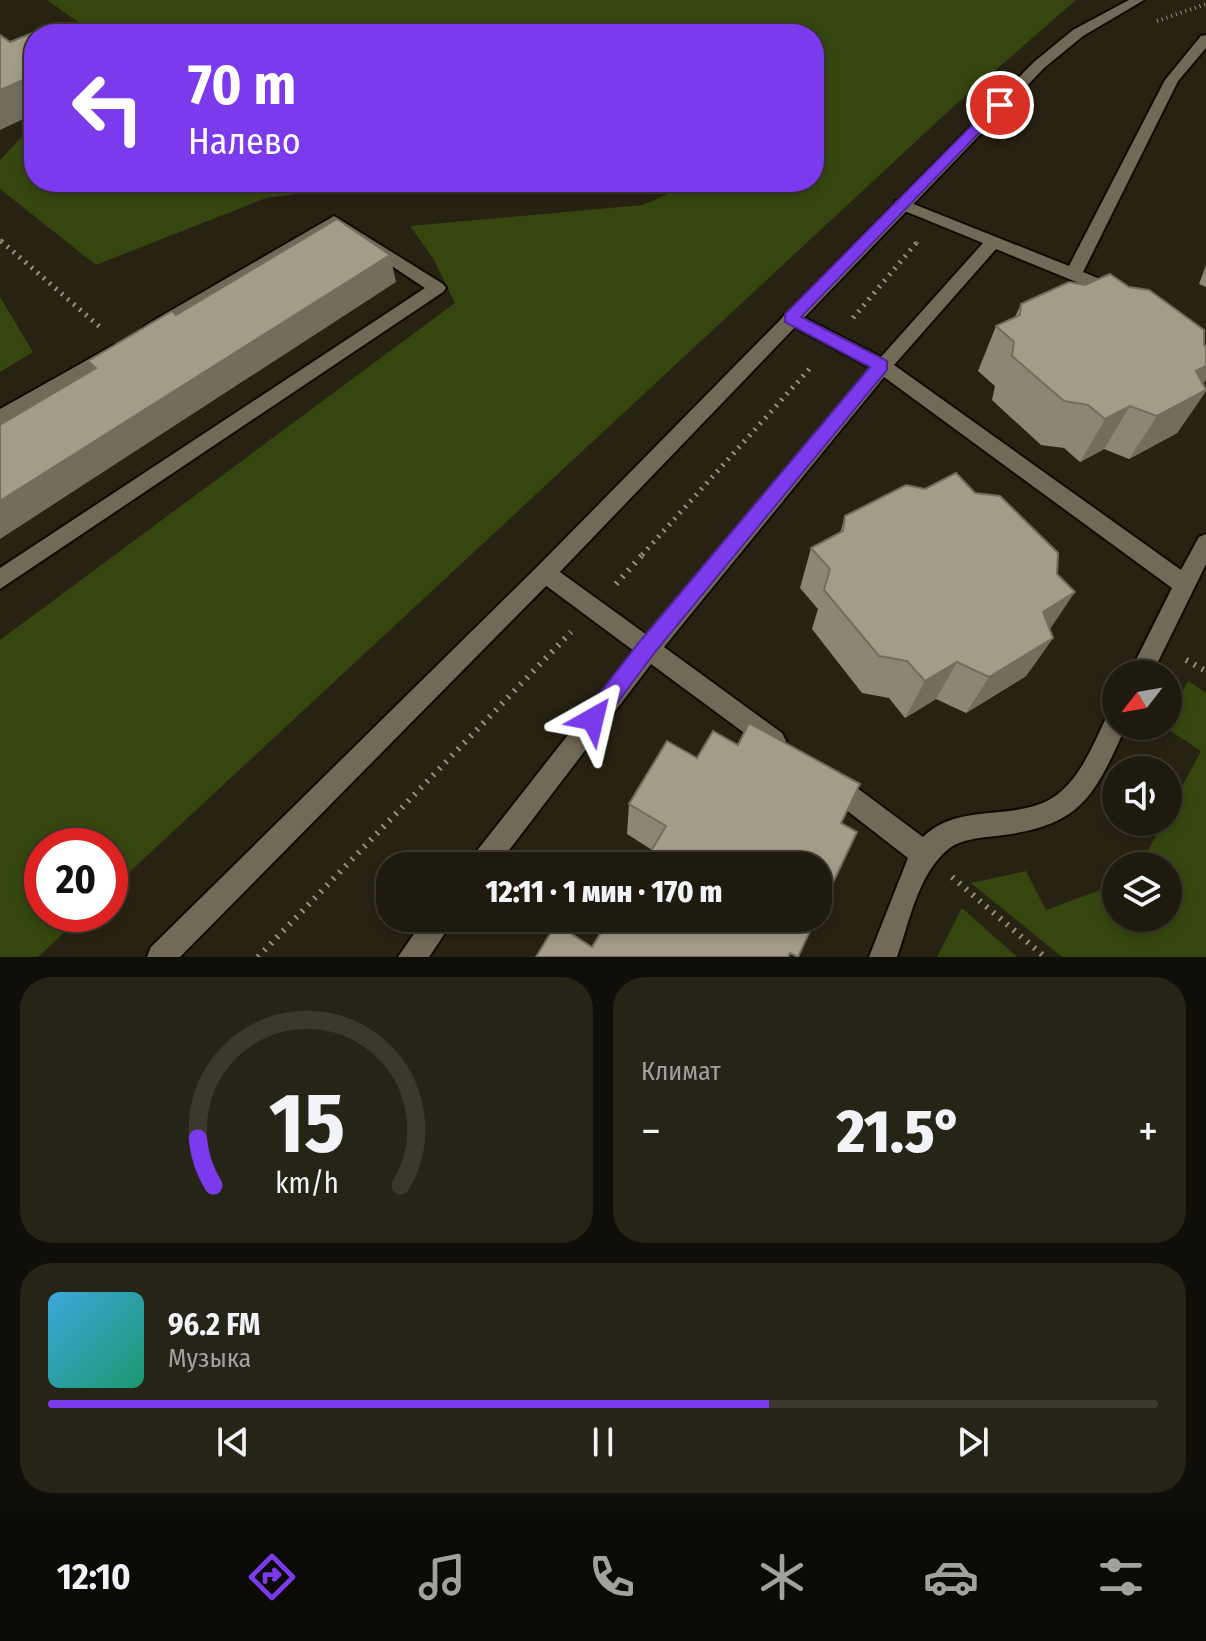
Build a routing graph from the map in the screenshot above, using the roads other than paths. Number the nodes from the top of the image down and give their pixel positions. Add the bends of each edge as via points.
1 (1138, 0) edge
2 (1206, 39) edge
3 (901, 204) junction
4 (993, 242) junction
5 (1074, 274) junction
6 (1127, 297) edge
7 (791, 318) junction
8 (881, 365) junction
9 (0, 418) edge
10 (1206, 543) edge
11 (545, 573) junction
12 (0, 580) edge
13 (1185, 585) junction
14 (648, 646) junction
15 (1147, 660) edge
16 (1107, 740) edge
17 (492, 852) edge
18 (924, 854) junction
19 (431, 932) edge
20 (161, 957) edge
21 (412, 957) edge
22 (883, 957) edge

1 - 3 street via 1055,50
2 - 5 street via 1172,80
3 - 4 street
3 - 7 street
4 - 5 street
4 - 8 street
5 - 6 street
7 - 8 street
7 - 11 street
8 - 13 street
8 - 14 street
9 - 12 street via 334,221 437,288
10 - 13 street
11 - 14 street
11 - 20 street
13 - 15 street
14 - 17 street
14 - 18 street
16 - 18 street via 1083,787 1062,807 952,832
18 - 22 street
19 - 21 street

